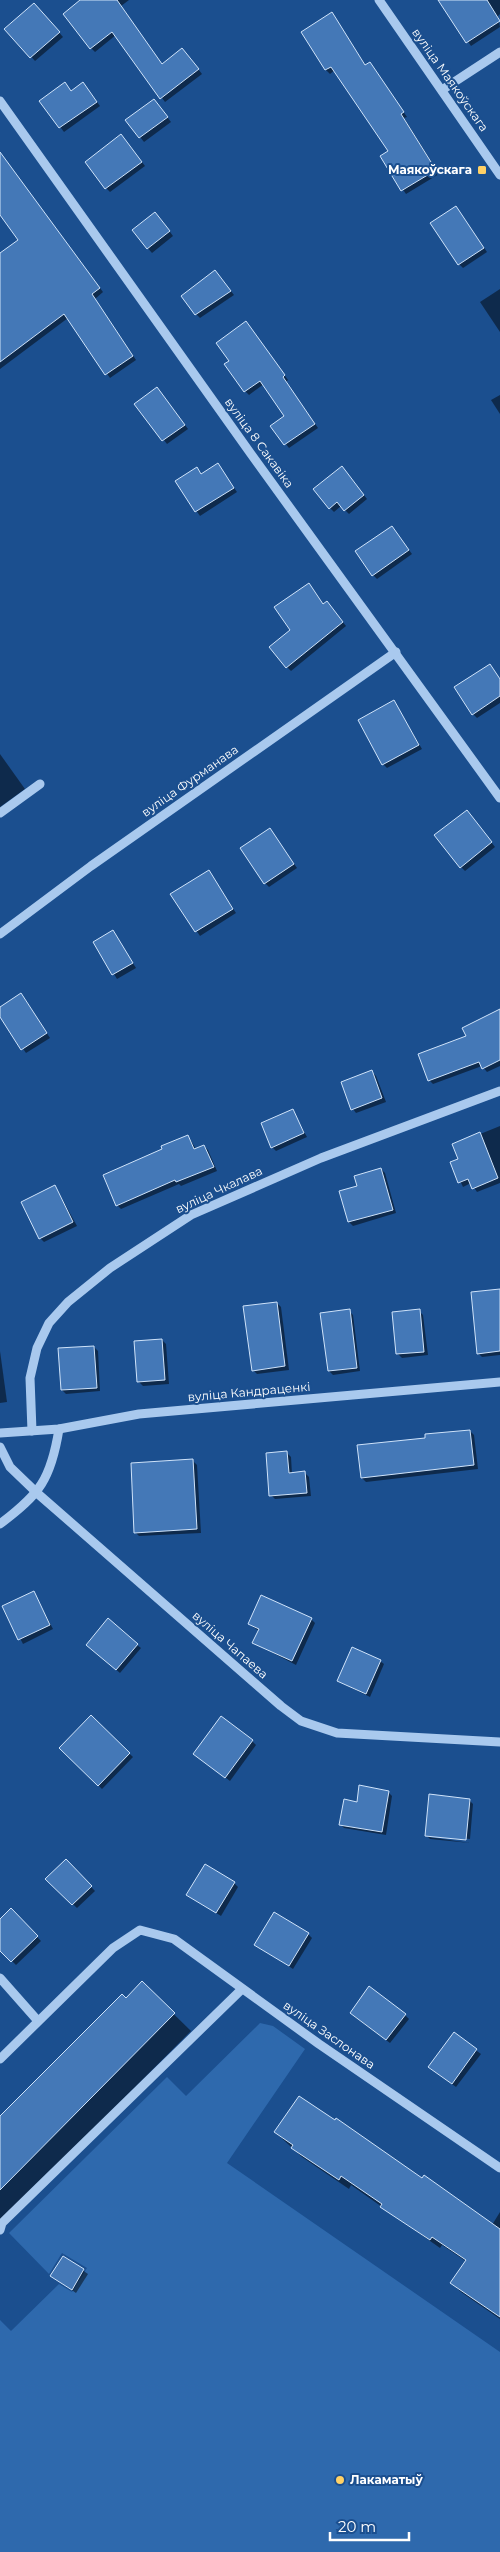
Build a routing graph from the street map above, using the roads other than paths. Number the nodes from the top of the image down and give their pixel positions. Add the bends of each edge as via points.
1 (380, 0) edge
2 (500, 52) edge
3 (442, 90) junction
4 (0, 101) edge
5 (500, 175) edge
6 (396, 652) junction
7 (40, 784) dead end
8 (500, 798) edge
9 (0, 813) edge
10 (0, 934) edge
11 (500, 1091) edge
12 (500, 1382) edge
13 (59, 1429) junction
14 (32, 1431) junction
15 (0, 1433) edge
16 (0, 1447) edge
17 (37, 1493) junction
18 (0, 1524) edge
19 (500, 1742) edge
20 (0, 1978) edge
21 (242, 1989) junction
22 (38, 2021) junction
23 (0, 2059) edge
24 (500, 2168) edge
25 (0, 2230) edge

1 - 3 street, вуліца Маякоўскага
2 - 3 street
3 - 5 street, вуліца Маякоўскага
4 - 6 street, вуліца 8 Сакавіка
6 - 8 street, вуліца 8 Сакавіка
6 - 10 street, вуліца Фурманава via 91,866
7 - 9 street
11 - 14 street, вуліца Чкалава via 321,1158 191,1215 110,1268 68,1302 49,1323 37,1348 30,1378
12 - 13 street, вуліца Кандраценкі via 139,1414
13 - 14 street, вуліца Кандраценкі
13 - 17 street via 54,1460
14 - 15 street, вуліца Кандраценкі
16 - 17 street, вуліца Чапаева via 10,1467
17 - 18 street
17 - 19 street, вуліца Чапаева via 301,1721 337,1733
20 - 22 street
21 - 22 street, вуліца Заслонава via 174,1939 140,1930 113,1948
21 - 24 street, вуліца Заслонава
21 - 25 street via 2,2223
22 - 23 street

